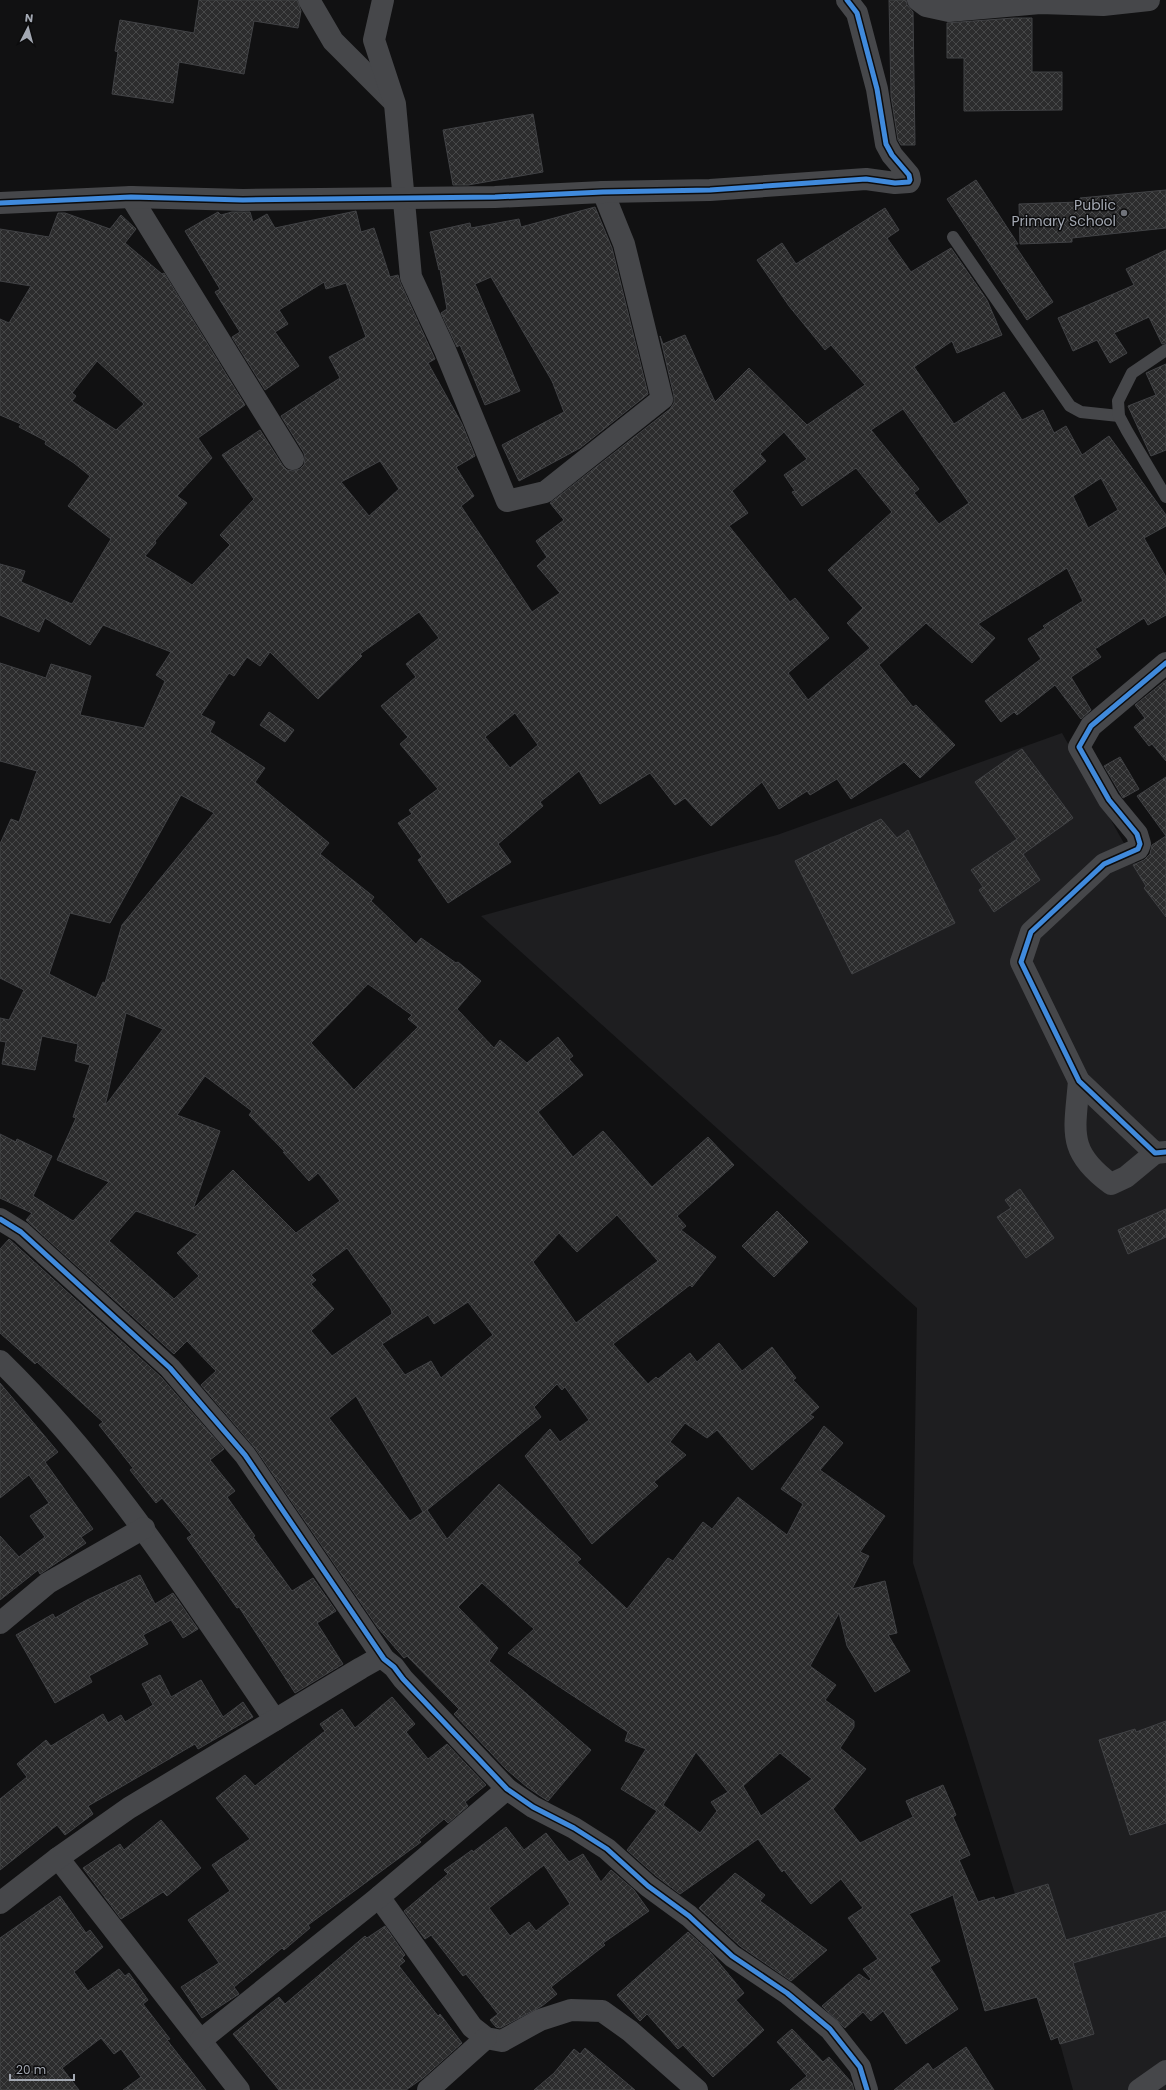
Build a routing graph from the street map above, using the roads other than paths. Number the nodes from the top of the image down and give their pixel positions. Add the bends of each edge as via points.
1 (309, 0) edge
2 (383, 0) edge
3 (847, 0) edge
4 (918, 0) edge
5 (1149, 0) edge
6 (396, 104) junction
7 (603, 192) junction
8 (131, 197) junction
9 (405, 198) junction
10 (0, 203) edge
11 (953, 237) dead end
12 (1166, 350) edge
13 (1119, 416) junction
14 (294, 459) dead end
15 (1166, 497) edge
16 (1166, 664) edge
17 (1079, 1081) junction
18 (1161, 1153) edge
19 (0, 1219) edge
20 (0, 1361) edge
21 (144, 1528) junction
22 (0, 1623) edge
23 (384, 1659) junction
24 (275, 1720) junction
25 (507, 1789) junction
26 (58, 1858) junction
27 (379, 1897) junction
28 (0, 1903) edge
29 (486, 2038) junction
30 (201, 2040) junction
31 (1166, 2071) edge
32 (239, 2090) edge
33 (428, 2090) edge
34 (697, 2090) edge
35 (867, 2090) edge
36 (1139, 2090) edge

1 - 6 street via 334,41
2 - 6 street via 374,40
3 - 7 street via 857,13 877,89 886,144 909,175 909,182 866,179 710,190
4 - 5 street via 926,6 949,11 1040,3 1102,5
6 - 9 street
7 - 9 street
7 - 9 street via 624,244 662,399 545,492 507,502 445,350 411,277
8 - 9 street via 242,200
8 - 10 street
8 - 14 street
11 - 13 lane via 1070,406 1081,412
12 - 13 lane via 1132,373 1118,401
13 - 15 lane
16 - 17 street via 1091,726 1079,747 1109,800 1137,834 1140,844 1138,849 1104,864 1031,932 1021,962
17 - 18 street
17 - 18 street via 1075,1136 1082,1156 1093,1171 1111,1184 1126,1178
19 - 23 street via 21,1232 170,1368 245,1455
20 - 21 street via 73,1439
21 - 22 street via 48,1583
21 - 24 street
23 - 24 street via 361,1668
23 - 25 street
24 - 26 street via 129,1808
25 - 27 street
25 - 35 street via 607,1850 648,1886 690,1916 732,1956 787,1993 830,2029 860,2067
26 - 28 street
26 - 30 street
27 - 29 street via 472,2027
27 - 30 street
29 - 33 street
29 - 34 street via 502,2041 540,2020 571,2010 602,2011 630,2031
30 - 32 street
31 - 36 street

